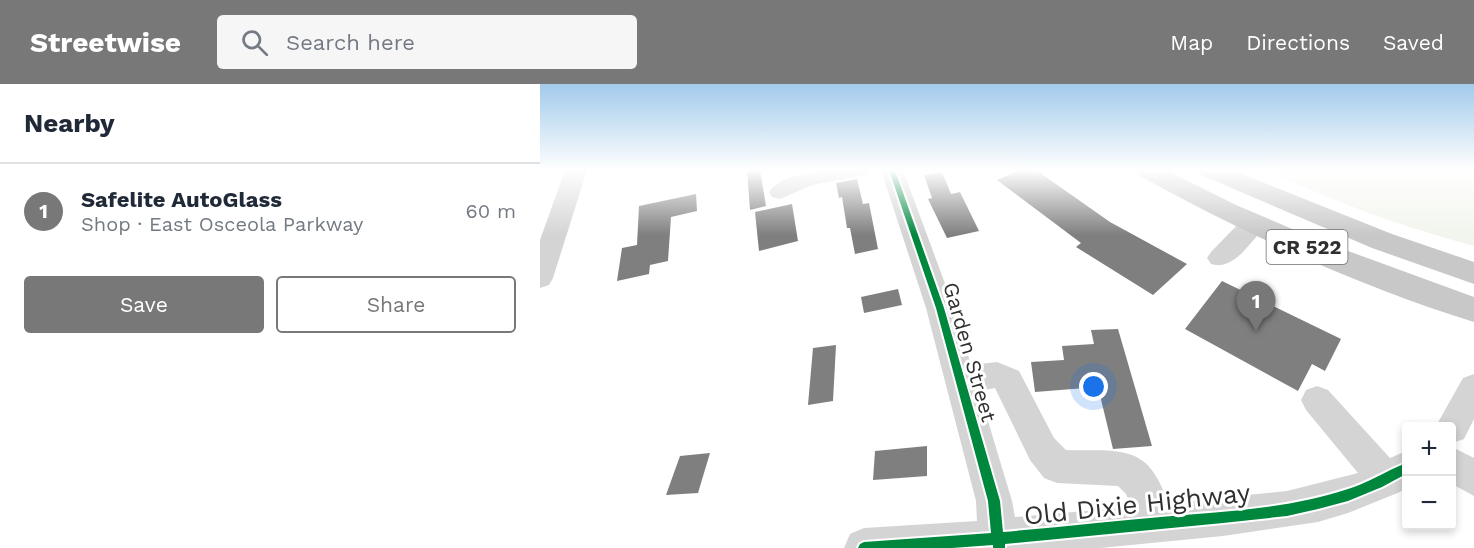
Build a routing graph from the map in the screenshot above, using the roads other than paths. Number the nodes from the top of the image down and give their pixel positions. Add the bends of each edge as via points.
1 (569, 192) edge
2 (900, 192) edge
3 (1191, 192) edge
4 (1262, 192) edge
5 (1254, 223) junction
6 (1220, 258) dead end
7 (1474, 273) edge
8 (540, 278) edge
9 (1474, 310) edge
10 (961, 380) junction
11 (1474, 388) edge
12 (1317, 400) dead end
13 (1455, 422) edge
14 (1456, 467) edge
15 (1397, 474) edge
16 (1474, 479) edge
17 (1159, 524) junction
18 (999, 544) edge
19 (864, 548) edge

1 - 8 street
2 - 10 street, Garden Street
3 - 5 main road, CR 522
4 - 7 main road, CR 522 via 1371,237
5 - 6 street
5 - 9 main road, CR 522 via 1381,277
10 - 17 street via 997,375 1008,380 1042,449 1057,466 1126,469 1139,482
10 - 18 street, Garden Street via 994,501
11 - 13 street
12 - 15 street
14 - 16 street
15 - 17 street, Old Dixie Highway via 1345,497 1283,511
17 - 18 street, Old Dixie Highway
18 - 19 street, Old Dixie Highway

